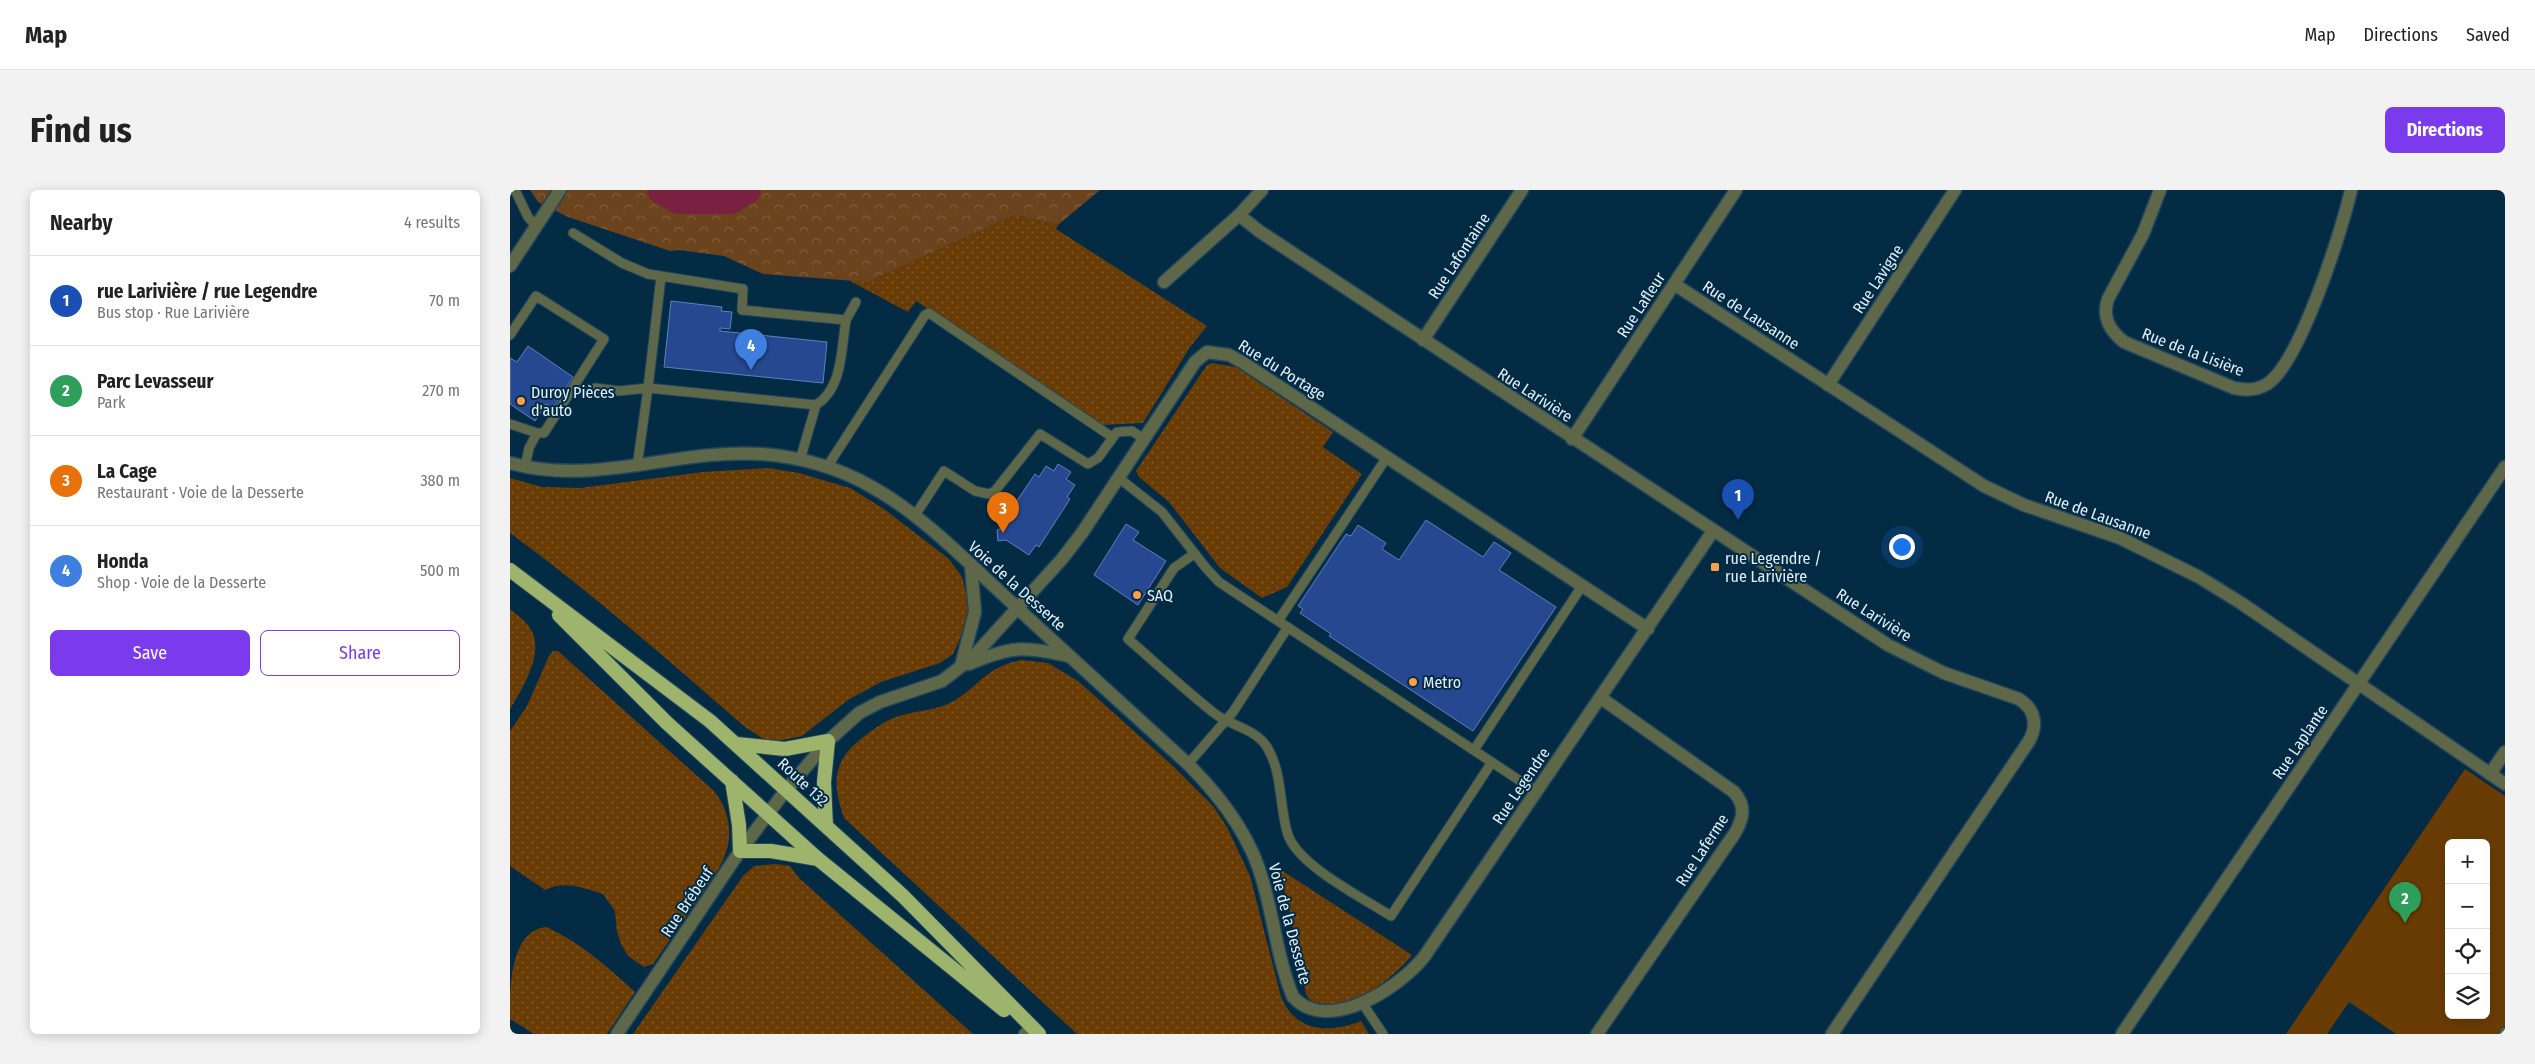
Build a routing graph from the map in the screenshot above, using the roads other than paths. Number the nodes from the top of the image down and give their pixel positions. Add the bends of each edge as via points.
1 (515, 190) edge
2 (560, 190) edge
3 (1262, 190) edge
4 (1522, 190) edge
5 (1736, 190) edge
6 (1955, 190) edge
7 (2160, 190) edge
8 (2351, 190) edge
9 (1239, 214) junction
10 (536, 226) junction
11 (573, 233) dead end
12 (510, 266) edge
13 (660, 277) junction
14 (1164, 282) dead end
15 (1674, 284) junction
16 (856, 302) dead end
17 (846, 320) junction
18 (510, 335) edge
19 (1423, 340) junction
20 (1828, 385) junction
21 (595, 388) dead end
22 (648, 388) junction
23 (816, 405) junction
24 (510, 424) edge
25 (537, 432) junction
26 (1112, 437) junction
27 (1572, 438) junction
28 (1144, 439) junction
29 (1386, 457) junction
30 (800, 460) junction
31 (510, 463) edge
32 (525, 466) junction
33 (638, 467) junction
34 (827, 467) junction
35 (2505, 467) edge
36 (1119, 478) junction
37 (914, 516) junction
38 (1713, 531) junction
39 (1194, 554) junction
40 (971, 566) junction
41 (510, 570) edge
42 (523, 579) junction
43 (1582, 586) junction
44 (1017, 608) junction
45 (1278, 620) junction
46 (1288, 627) junction
47 (1648, 629) junction
48 (1070, 656) junction
49 (960, 668) junction
50 (2359, 685) junction
51 (1600, 698) junction
52 (1226, 720) junction
53 (828, 741) junction
54 (737, 744) junction
55 (1474, 750) junction
56 (2505, 752) edge
57 (1492, 762) junction
58 (1188, 764) junction
59 (2490, 774) junction
60 (732, 781) junction
61 (2505, 784) edge
62 (786, 790) junction
63 (1536, 792) junction
64 (768, 814) junction
65 (826, 826) junction
66 (740, 851) junction
67 (818, 860) junction
68 (1365, 1008) junction
69 (1322, 1020) joint
70 (1031, 1031) edge
71 (617, 1034) edge
72 (1383, 1034) edge
73 (1597, 1034) edge
74 (1832, 1034) edge
75 (2122, 1034) edge

1 - 10 lane
2 - 10 street
3 - 9 street
4 - 19 street, Rue Lafontaine
5 - 15 street, Rue Lafleur
6 - 20 street, Rue Lavigne
7 - 8 street, Rue de la Lisière via 2142,234 2108,299 2106,319 2116,336 2124,342 2234,388 2248,390 2267,384 2281,370 2331,261
9 - 14 street
9 - 19 street, Rue Larivière via 1259,231
10 - 12 street
11 - 13 lane via 622,262
13 - 17 lane via 743,289 742,310
13 - 22 lane
15 - 20 street, Rue de Lausanne
15 - 27 street, Rue Lafleur
16 - 17 lane
17 - 23 lane via 836,382 825,399
18 - 25 lane via 536,296 604,340 544,433
19 - 27 street, Rue Larivière
20 - 50 street, Rue de Lausanne via 1998,493 2120,538 2192,574 2241,603
21 - 22 lane via 618,391
22 - 23 lane
22 - 33 lane
23 - 30 lane
24 - 25 lane
25 - 32 lane
26 - 28 lane via 1125,430
26 - 34 lane via 929,313
26 - 37 lane via 1098,458 1088,464 1040,434 996,491 989,494 975,492 944,472
27 - 38 street, Rue Larivière
28 - 29 street, Rue du Portage via 1200,356 1218,352 1242,362
28 - 36 street, Rue du Portage
29 - 43 street, Rue du Portage
29 - 45 lane
30 - 33 street, Voie de la Desserte via 765,454 736,454
30 - 34 street, Voie de la Desserte
31 - 32 street, Voie de la Desserte
32 - 33 street, Voie de la Desserte via 574,472
34 - 37 street, Voie de la Desserte via 871,486
35 - 50 street, Rue Laplante
36 - 39 lane via 1162,512
36 - 44 street, Rue du Portage via 1071,548
37 - 40 street, Voie de la Desserte
38 - 47 street, Rue Legendre
38 - 74 street, Rue Larivière via 1888,645 1944,673 2019,699 2033,713 2034,727 2029,741
39 - 45 lane via 1219,582
39 - 52 lane via 1174,568 1128,638
40 - 44 street, Voie de la Desserte
40 - 49 street via 975,612
41 - 42 highway, Route 132
42 - 54 highway, Route 132
42 - 60 highway, Route 132 via 667,723
43 - 47 street, Rue du Portage
43 - 55 lane
44 - 48 street, Voie de la Desserte
44 - 49 street, Rue du Portage
45 - 46 lane
46 - 52 lane
46 - 55 lane
47 - 51 street, Rue Legendre
48 - 49 street, Rue du Portage via 1028,648 1013,649
48 - 58 street, Voie de la Desserte
49 - 53 street, Rue du Portage via 934,685 873,706 852,719
50 - 59 street, Rue de Lausanne
50 - 75 street, Rue Laplante
51 - 63 street, Rue Legendre
51 - 73 street, Rue Laferme via 1729,789 1741,800 1744,814 1736,833
52 - 57 lane via 1251,732 1266,747 1276,770 1288,834 1298,852 1306,861 1391,916
52 - 58 lane
53 - 54 highway via 778,749
53 - 62 street, Rue du Portage
53 - 65 highway via 824,782
54 - 62 highway, Route 132
55 - 57 lane
56 - 59 street
57 - 63 lane
58 - 69 street, Voie de la Desserte via 1223,804 1242,834 1263,881 1291,992 1302,1010
59 - 61 street, Rue de Lausanne
60 - 64 highway, Route 132
60 - 66 highway
62 - 64 street, Rue Brébeuf
62 - 65 highway, Route 132
63 - 68 street, Rue Legendre via 1424,957 1396,987
64 - 66 street, Rue Brébeuf
64 - 67 highway, Route 132
65 - 70 highway, Route 132 via 903,896
66 - 67 highway via 771,851
66 - 71 street, Rue Brébeuf
67 - 70 highway, Route 132
68 - 69 street, Rue Legendre via 1340,1019
68 - 72 lane

